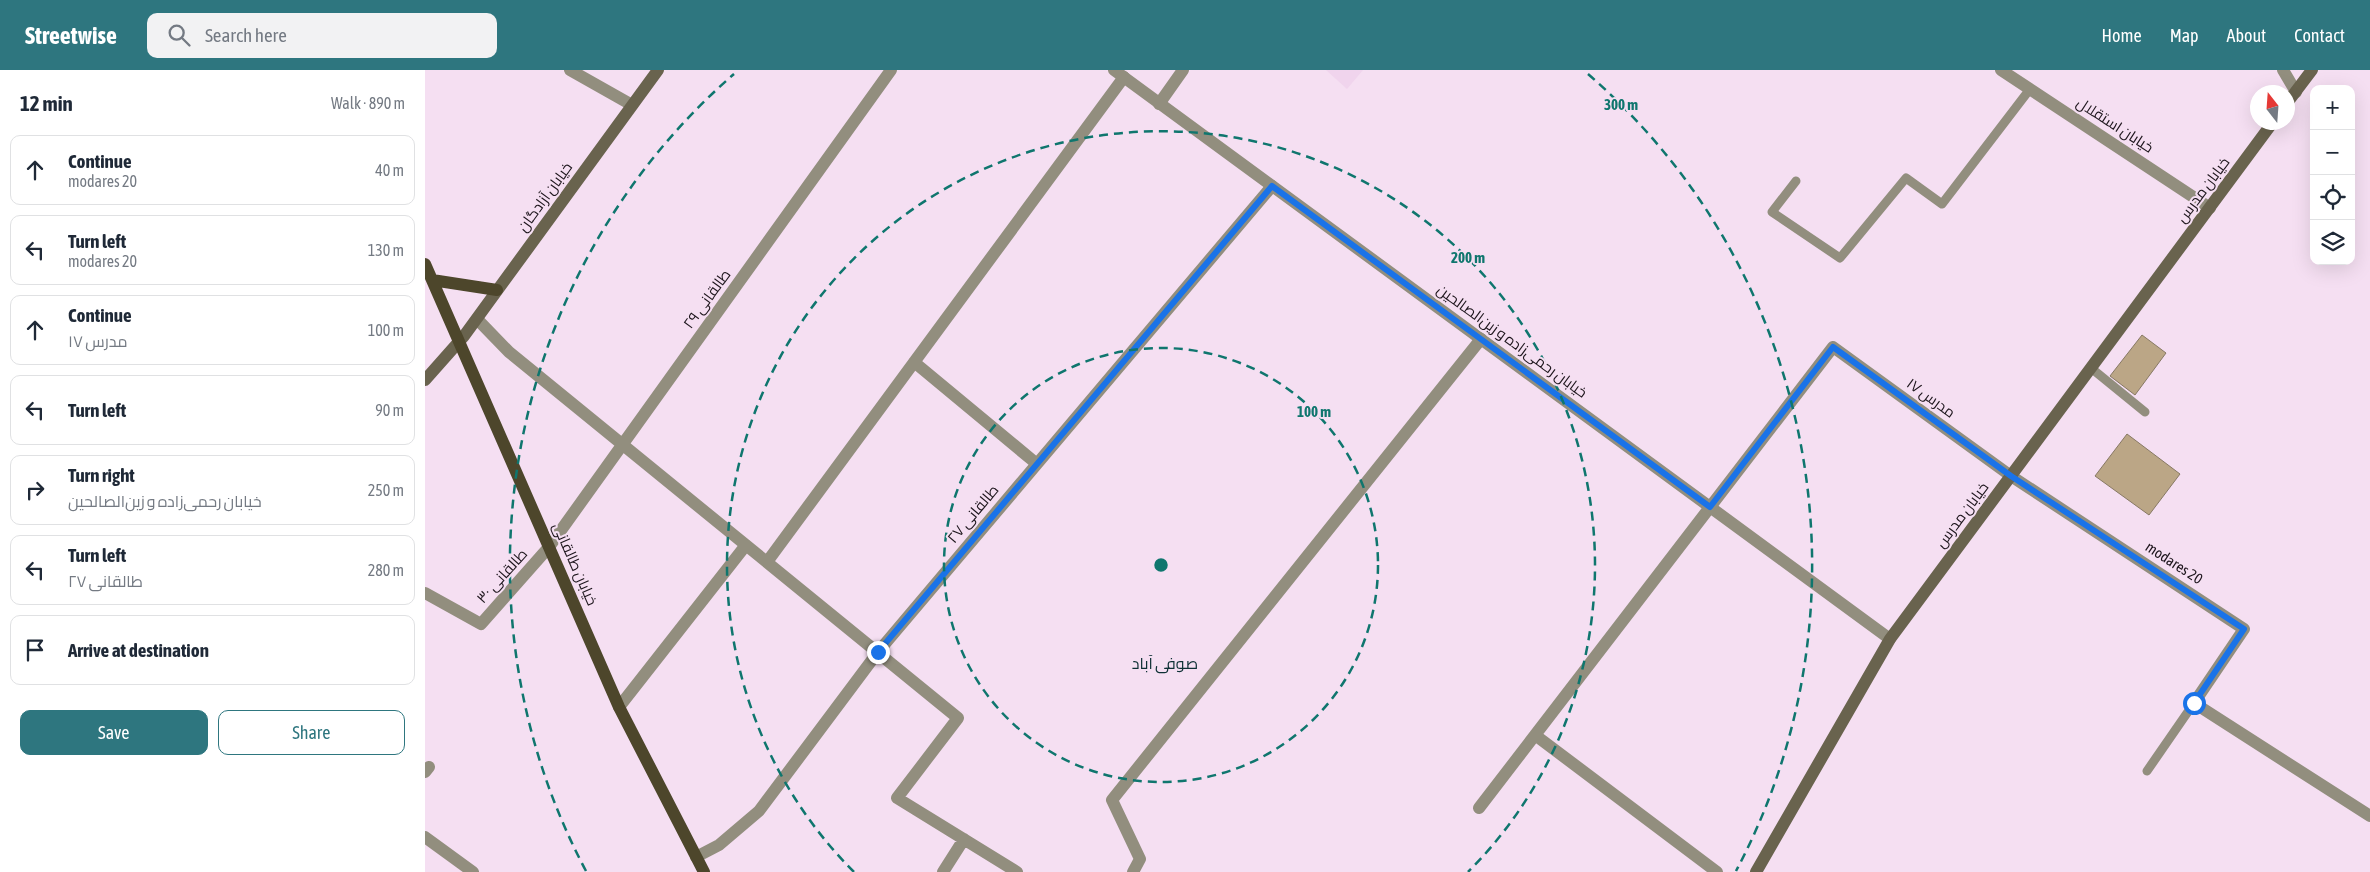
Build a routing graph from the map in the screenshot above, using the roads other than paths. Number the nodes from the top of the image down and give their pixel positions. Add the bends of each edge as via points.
1 (570, 70) edge
2 (658, 70) edge
3 (891, 70) edge
4 (1183, 70) edge
5 (2001, 70) edge
6 (2283, 70) edge
7 (2312, 70) edge
8 (1119, 74) edge
9 (2291, 85) edge
10 (2030, 89) junction
11 (2295, 92) edge
12 (1159, 104) junction
13 (633, 105) junction
14 (2267, 130) edge
15 (1797, 181) dead end
16 (1272, 186) junction
17 (2210, 208) junction
18 (425, 264) edge
19 (432, 280) junction
20 (495, 294) junction
21 (477, 319) junction
22 (1481, 339) junction
23 (460, 341) junction
24 (914, 362) junction
25 (2091, 368) junction
26 (425, 380) edge
27 (2145, 412) dead end
28 (623, 444) junction
29 (1037, 464) junction
30 (2011, 476) junction
31 (1710, 507) junction
32 (746, 545) junction
33 (549, 547) junction
34 (767, 562) junction
35 (425, 593) edge
36 (1890, 639) junction
37 (878, 652) junction
38 (2194, 703) junction
39 (619, 707) junction
40 (1535, 735) junction
41 (2147, 771) dead end
42 (1479, 808) dead end
43 (2370, 816) edge
44 (425, 837) edge
45 (964, 839) junction
46 (696, 857) junction
47 (473, 872) edge
48 (705, 872) edge
49 (943, 872) edge
50 (1017, 872) edge
51 (1133, 872) edge
52 (1717, 872) edge
53 (1755, 872) edge

1 - 13 street
2 - 13 main road, خیابان آزادگان
3 - 28 street, طالقانی ۲۹
4 - 12 street
5 - 10 street, خیابان استقلال
6 - 9 street
7 - 11 main road
8 - 12 street, خیابان رحمی‌زاده و زین‌الصالحین
8 - 24 street
10 - 15 lane via 1942,204 1906,178 1840,258 1772,212
10 - 17 street, خیابان استقلال
12 - 16 street, خیابان رحمی‌زاده و زین‌الصالحین
13 - 20 main road, خیابان آزادگان
14 - 17 main road, خیابان مدرس
16 - 22 street, خیابان رحمی‌زاده و زین‌الصالحین
16 - 29 street, طالقانی ۲۷
17 - 25 main road, خیابان مدرس
18 - 19 main road, خیابان طالقانی
19 - 20 main road
19 - 23 main road, خیابان طالقانی
20 - 21 main road, خیابان آزادگان
20 - 23 main road
21 - 23 main road, خیابان آزادگان
21 - 28 street via 509,352
22 - 31 street, خیابان رحمی‌زاده و زین‌الصالحین
22 - 51 street via 1112,800 1140,859
23 - 26 main road
23 - 33 main road, خیابان طالقانی
24 - 29 street
24 - 34 street
25 - 27 lane
25 - 30 main road, خیابان مدرس
28 - 32 street
28 - 33 street, طالقانی ۲۹
29 - 37 street, طالقانی ۲۷
30 - 31 street, مدرس ۱۷ via 1833,347
30 - 36 main road, خیابان مدرس
30 - 38 street, modares 20 via 2244,629
31 - 36 street, خیابان رحمی‌زاده و زین‌الصالحین
31 - 40 street
32 - 34 street
32 - 39 street
33 - 35 street, طالقانی ۳۰ via 481,624
33 - 39 main road, خیابان طالقانی
34 - 37 street
36 - 53 main road, خیابان مدرس
37 - 45 street via 959,718 897,798
37 - 46 street, طالقانی ۲۷ via 759,811 719,845
38 - 41 lane
38 - 43 street
39 - 46 main road, خیابان طالقانی
40 - 42 street
40 - 52 street
44 - 47 street
45 - 49 street
45 - 50 street
46 - 48 main road, خیابان طالقانی

